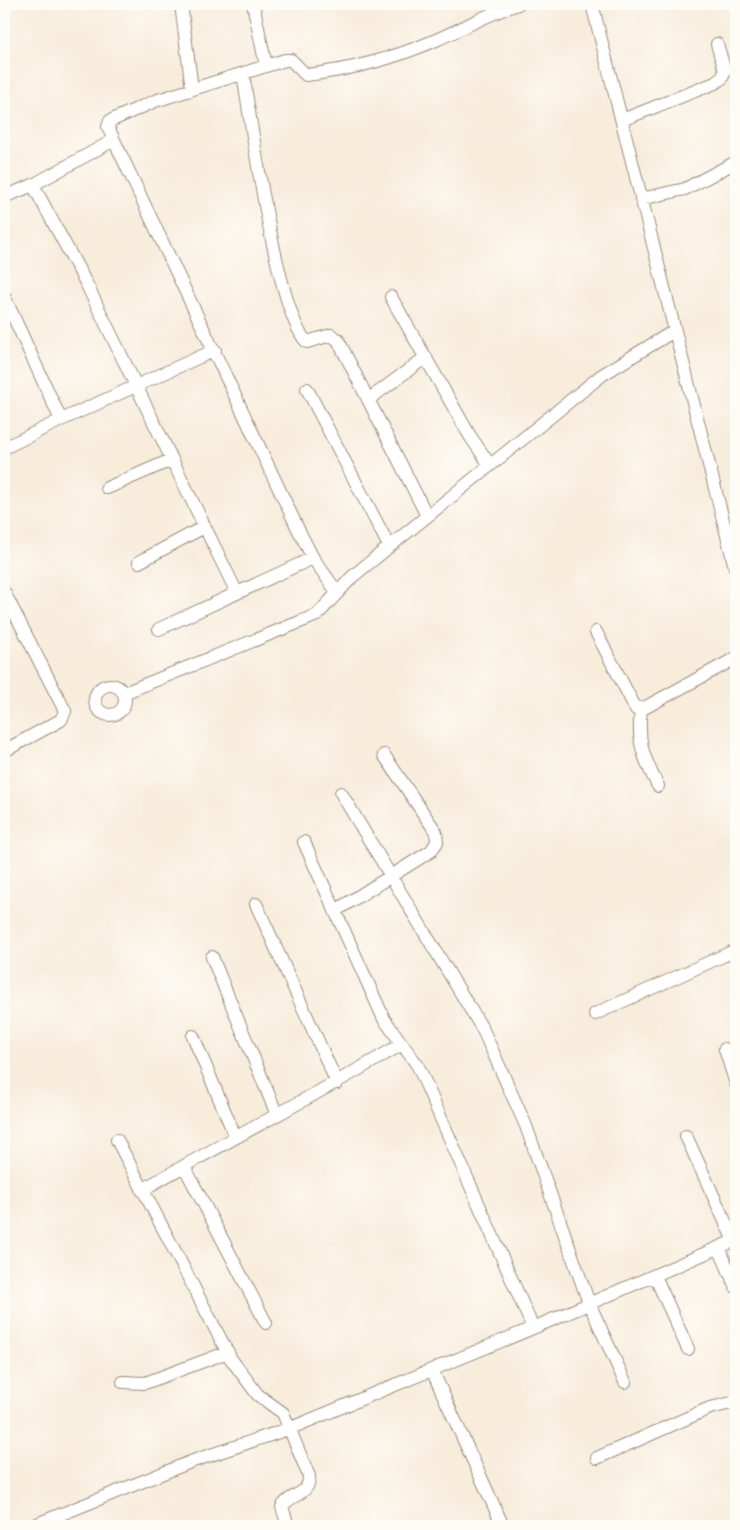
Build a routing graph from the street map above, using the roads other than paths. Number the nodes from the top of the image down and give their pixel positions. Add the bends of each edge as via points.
1 (181, 4) edge
2 (253, 4) edge
3 (518, 4) edge
4 (592, 4) edge
5 (717, 44) dead end
6 (266, 66) junction
7 (243, 74) junction
8 (192, 88) junction
9 (622, 120) junction
10 (114, 140) junction
11 (736, 162) edge
12 (34, 185) junction
13 (4, 196) edge
14 (641, 199) junction
15 (4, 296) edge
16 (392, 297) dead end
17 (674, 331) junction
18 (214, 350) junction
19 (426, 357) junction
20 (135, 386) junction
21 (307, 389) dead end
22 (368, 400) junction
23 (61, 420) junction
24 (4, 448) edge
25 (171, 460) junction
26 (490, 465) junction
27 (107, 488) dead end
28 (427, 516) junction
29 (204, 527) junction
30 (733, 542) edge
31 (389, 546) junction
32 (313, 558) junction
33 (139, 562) dead end
34 (736, 571) edge
35 (4, 592) edge
36 (337, 592) junction
37 (237, 594) junction
38 (159, 629) dead end
39 (596, 632) dead end
40 (736, 658) edge
41 (124, 693) dead end
42 (641, 709) junction
43 (4, 750) edge
44 (384, 755) dead end
45 (658, 786) dead end
46 (341, 793) dead end
47 (304, 842) dead end
48 (392, 875) junction
49 (256, 904) dead end
50 (335, 910) junction
51 (736, 950) edge
52 (212, 957) dead end
53 (595, 1014) dead end
54 (193, 1036) dead end
55 (402, 1044) junction
56 (725, 1050) dead end
57 (337, 1083) junction
58 (736, 1084) edge
59 (277, 1115) junction
60 (235, 1136) junction
61 (686, 1136) dead end
62 (117, 1140) dead end
63 (184, 1166) junction
64 (142, 1190) junction
65 (735, 1241) edge
66 (719, 1248) junction
67 (655, 1276) junction
68 (736, 1287) edge
69 (589, 1303) junction
70 (266, 1323) dead end
71 (533, 1328) junction
72 (688, 1350) dead end
73 (228, 1352) junction
74 (432, 1370) junction
75 (123, 1382) dead end
76 (624, 1382) dead end
77 (736, 1402) edge
78 (290, 1428) junction
79 (597, 1458) dead end
80 (32, 1526) edge
81 (288, 1526) edge
82 (502, 1526) edge

1 - 8 street
2 - 6 street
3 - 6 street via 417,48 353,66 306,75 291,60
4 - 9 street
5 - 9 street via 725,71 716,83
6 - 7 street
7 - 8 street
7 - 22 street via 267,216 297,328 307,342 335,336
8 - 10 street via 110,121 108,127
9 - 14 street
10 - 12 street
10 - 18 street
11 - 14 street via 685,189
12 - 13 street
12 - 20 street via 86,282
14 - 17 street
15 - 23 street
16 - 19 street
17 - 26 street via 602,375
17 - 30 street
18 - 20 street
18 - 32 street
19 - 22 street
19 - 26 street
20 - 23 street
20 - 25 street
21 - 31 street
22 - 28 street
23 - 24 street
25 - 27 street
25 - 29 street
26 - 28 street
28 - 31 street
29 - 33 street
29 - 37 street
30 - 34 street
31 - 36 street
32 - 36 street
32 - 37 street
35 - 43 street via 65,711 61,720
36 - 41 street via 317,615
37 - 38 street
39 - 42 street via 633,707
40 - 42 street
42 - 45 street via 640,746
44 - 48 street via 436,832 438,842
46 - 48 street
47 - 50 street
48 - 50 street
48 - 69 street via 470,1005 496,1056 543,1171
49 - 57 street
50 - 55 street via 384,1019
51 - 53 street
52 - 59 street
54 - 60 street
55 - 57 street
55 - 71 street via 418,1066
56 - 58 street
57 - 59 street
59 - 60 street
60 - 63 street
61 - 65 street
62 - 64 street
63 - 64 street
63 - 70 street
64 - 73 street
65 - 66 street
66 - 67 street
66 - 68 street
67 - 69 street
67 - 72 street
69 - 71 street
69 - 76 street
71 - 74 street
73 - 75 street via 145,1383
73 - 78 street via 258,1396 278,1408
74 - 78 street
74 - 82 street
77 - 79 street via 710,1408
78 - 80 street via 193,1460
78 - 81 street via 309,1476 309,1484 306,1490 285,1501 282,1507

